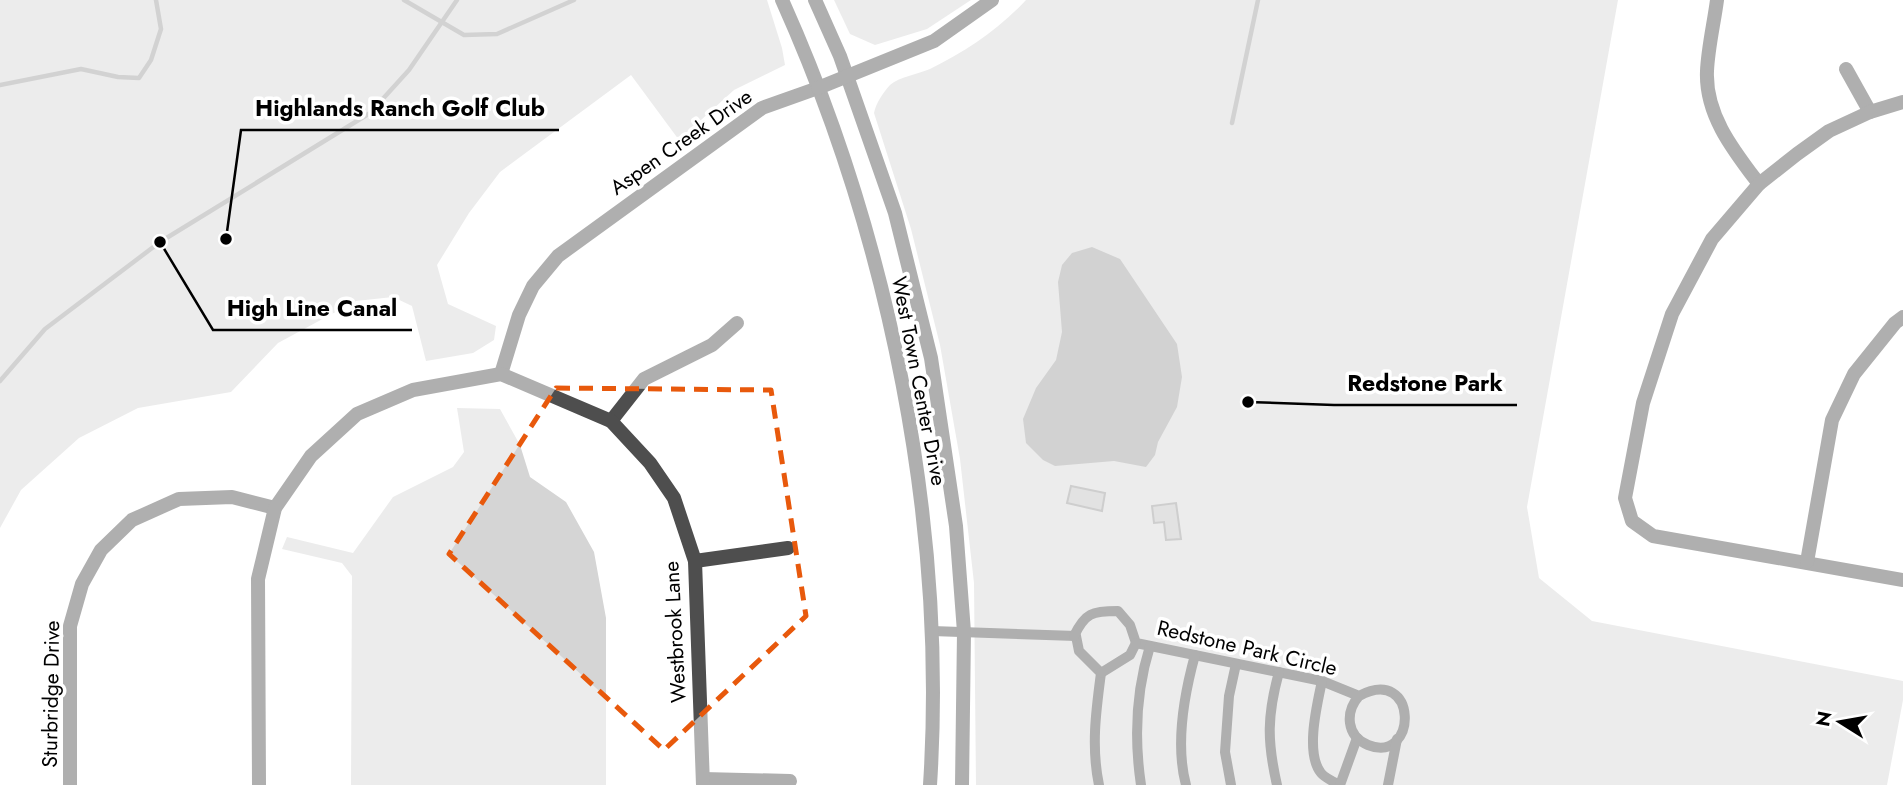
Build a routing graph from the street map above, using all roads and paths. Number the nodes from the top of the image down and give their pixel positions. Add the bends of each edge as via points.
1 (782, 0) edge
2 (815, 0) edge
3 (992, 0) edge
4 (1717, 0) edge
5 (1846, 69) dead end
6 (847, 77) junction
7 (818, 88) junction
8 (1903, 102) edge
9 (1870, 112) junction
10 (1759, 184) junction
11 (1903, 317) edge
12 (737, 323) dead end
13 (500, 374) junction
14 (611, 421) junction
15 (275, 508) junction
16 (789, 548) dead end
17 (695, 561) junction
18 (1807, 562) junction
19 (1903, 580) edge
20 (932, 631) junction
21 (964, 632) junction
22 (1074, 636) junction
23 (1136, 643) junction
24 (1150, 646) junction
25 (1195, 655) junction
26 (1236, 664) junction
27 (1279, 672) junction
28 (1101, 673) junction
29 (1322, 681) junction
30 (1359, 696) junction
31 (1357, 738) junction
32 (1397, 739) junction
33 (790, 781) dead end
34 (703, 782) edge
35 (70, 785) edge
36 (259, 785) edge
37 (930, 785) edge
38 (962, 785) edge
39 (1099, 785) edge
40 (1141, 785) edge
41 (1186, 785) edge
42 (1231, 785) edge
43 (1277, 785) edge
44 (1340, 785) edge
45 (1388, 785) edge

1 - 7 street, West Town Center Drive
2 - 6 street, West Town Center Drive
3 - 6 street, Aspen Creek Drive via 934,41
4 - 10 street via 1707,73 1712,102 1725,139
5 - 9 street
6 - 7 street, Aspen Creek Drive
6 - 21 street, West Town Center Drive via 895,213 931,358 956,526
7 - 13 street, Aspen Creek Drive via 762,108 558,256 533,286
7 - 20 street, West Town Center Drive via 867,230 908,412 922,506
8 - 9 street
9 - 10 street via 1829,131
10 - 18 street via 1712,239 1672,314 1643,403 1625,498 1632,521 1653,536
11 - 18 street via 1854,374 1832,420
12 - 14 street via 712,345 644,379
13 - 14 street, Westbrook Lane
13 - 15 street via 413,390 357,414 312,456
14 - 17 street, Westbrook Lane via 650,463 674,498
15 - 35 street, Sturbridge Drive via 232,497 179,499 131,520 100,550 82,584 70,626
15 - 36 street via 258,579
16 - 17 street
17 - 34 street, Westbrook Lane
18 - 19 street
20 - 21 lane
20 - 37 street, West Town Center Drive
21 - 22 lane
21 - 38 street, West Town Center Drive
22 - 23 lane, Redstone Park Circle via 1082,620 1101,611 1118,611 1130,625
22 - 28 lane via 1079,651
23 - 24 lane, Redstone Park Circle
23 - 28 lane via 1130,654
24 - 25 lane, Redstone Park Circle
24 - 40 lane via 1138,701
25 - 26 lane, Redstone Park Circle
25 - 41 lane via 1187,684 1181,748
26 - 27 lane, Redstone Park Circle
26 - 42 lane via 1225,752
27 - 29 lane, Redstone Park Circle
27 - 43 lane via 1270,704 1269,752
28 - 39 lane via 1094,728
29 - 30 lane, Redstone Park Circle
29 - 44 lane via 1315,714 1314,759 1322,775
30 - 31 lane, Redstone Park Circle via 1349,719
30 - 32 lane, Redstone Park Circle via 1384,690 1397,697 1405,708 1406,721
31 - 32 lane via 1381,747
31 - 44 lane
32 - 45 lane, Redstone Park Circle
33 - 34 street

